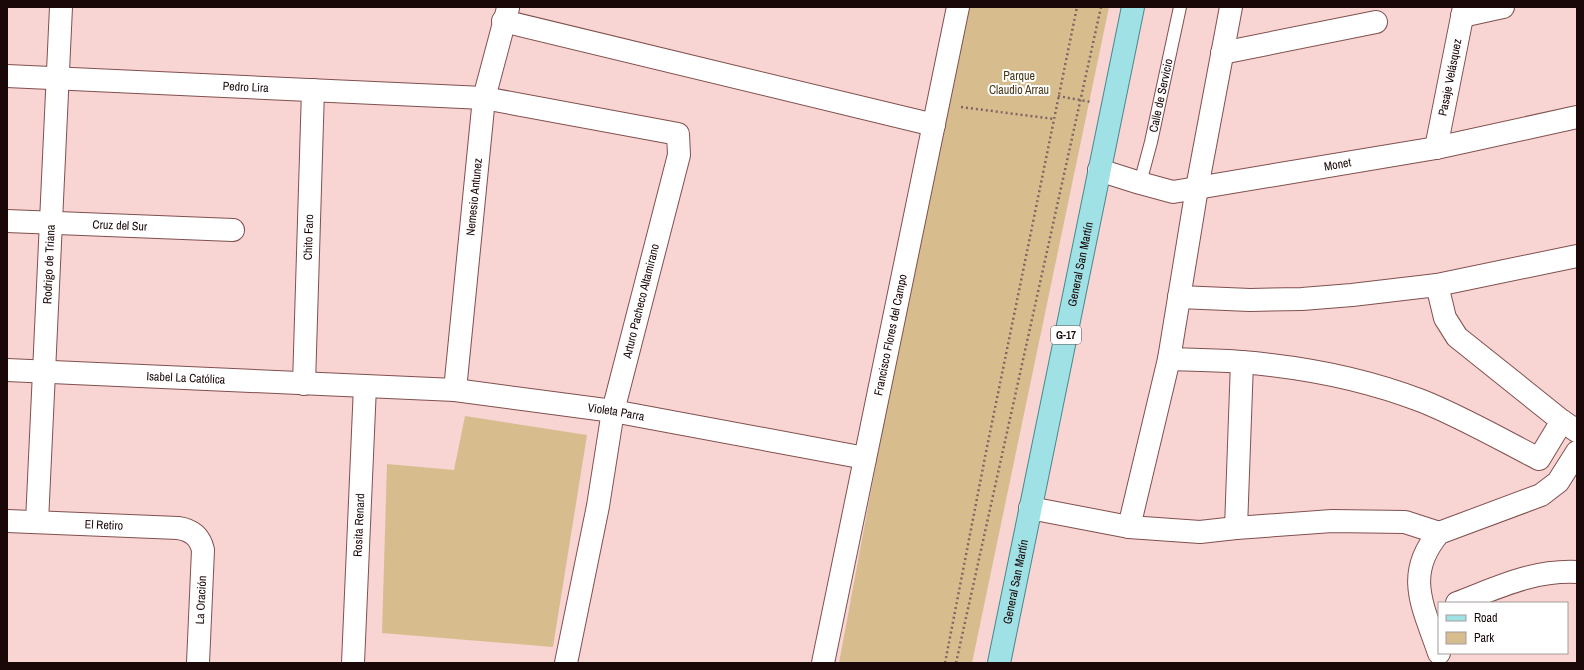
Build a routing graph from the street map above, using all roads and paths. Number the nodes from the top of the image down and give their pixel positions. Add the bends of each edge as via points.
1 (61, 7) edge
2 (958, 7) edge
3 (1077, 7) edge
4 (1101, 7) edge
5 (1133, 7) edge
6 (1180, 7) edge
7 (1231, 7) edge
8 (1503, 7) edge
9 (1463, 11) edge
10 (506, 14) edge
11 (1376, 22) dead end
12 (1222, 53) junction
13 (7, 76) edge
14 (57, 79) junction
15 (314, 90) junction
16 (1058, 96) junction
17 (484, 98) junction
18 (1080, 100) junction
19 (938, 103) junction
20 (1113, 107) junction
21 (1577, 117) edge
22 (1054, 119) junction
23 (934, 125) junction
24 (1436, 148) junction
25 (1100, 170) junction
26 (1140, 183) junction
27 (1197, 188) junction
28 (7, 221) edge
29 (51, 222) junction
30 (233, 230) dead end
31 (1577, 256) edge
32 (1437, 285) junction
33 (1179, 297) junction
34 (1169, 359) junction
35 (1242, 362) junction
36 (7, 370) edge
37 (44, 372) junction
38 (304, 384) junction
39 (365, 386) junction
40 (455, 390) junction
41 (612, 411) junction
42 (1570, 426) edge
43 (1577, 452) edge
44 (865, 458) junction
45 (1030, 508) junction
46 (7, 521) edge
47 (37, 522) junction
48 (1129, 526) junction
49 (1236, 528) junction
50 (1439, 533) junction
51 (198, 537) joint
52 (1577, 572) edge
53 (1459, 602) edge
54 (1433, 612) edge
55 (1438, 646) edge
56 (198, 663) edge
57 (353, 663) edge
58 (566, 663) edge
59 (823, 663) edge
60 (945, 663) edge
61 (956, 663) edge
62 (999, 663) edge

1 - 14 street, Rodrigo de Triana
2 - 19 street, Francisco Flores del Campo
3 - 16 path
4 - 18 path
5 - 20 main road, General San Martín / G-17
6 - 26 lane, Calle de Servicio
7 - 12 street
8 - 9 street
9 - 24 street, Pasaje Velásquez
10 - 17 street, Nemesio Antunez
10 - 23 street
11 - 12 street
12 - 27 street
13 - 14 street, Pedro Lira
14 - 15 street, Pedro Lira
14 - 29 street, Rodrigo de Triana
15 - 17 street, Pedro Lira
15 - 38 street, Chito Faro
16 - 18 path
16 - 22 path
17 - 40 street, Nemesio Antunez
17 - 41 street, Arturo Pacheco Altamirano via 678,134 679,155
18 - 20 path
18 - 61 path
19 - 22 path
19 - 23 street, Francisco Flores del Campo
20 - 25 main road, General San Martín / G-17
21 - 24 street, Monet
22 - 60 path
23 - 44 street, Francisco Flores del Campo
24 - 27 street, Monet
25 - 26 street, Monet
25 - 45 main road, General San Martín / G-17
26 - 27 street, Monet via 1173,192
27 - 33 street
28 - 29 street, Cruz del Sur
29 - 30 street, Cruz del Sur
29 - 37 street, Rodrigo de Triana
31 - 32 street
32 - 33 street via 1302,299
32 - 42 street via 1445,318 1457,337
33 - 34 street
34 - 35 street
34 - 48 street
35 - 42 street via 1326,374 1398,393 1457,416 1539,459
35 - 49 street
36 - 37 street, Isabel La Católica
37 - 38 street, Isabel La Católica
37 - 47 street, Rodrigo de Triana
38 - 39 street, Isabel La Católica
39 - 40 street, Violeta Parra
39 - 57 street, Rosita Renard
40 - 41 street, Violeta Parra
41 - 44 street, Violeta Parra
41 - 58 street, Arturo Pacheco Altamirano via 598,506
43 - 50 street via 1558,482 1541,495
44 - 59 street, Francisco Flores del Campo
45 - 48 street
45 - 62 main road, General San Martín / G-17
46 - 47 street, El Retiro
47 - 51 street, El Retiro via 178,528
48 - 49 street via 1200,532
49 - 50 street via 1332,521 1405,522
50 - 54 street via 1425,553 1419,576 1420,594
51 - 56 street, La Oración via 203,550
52 - 53 street via 1544,574 1517,580
54 - 55 street

